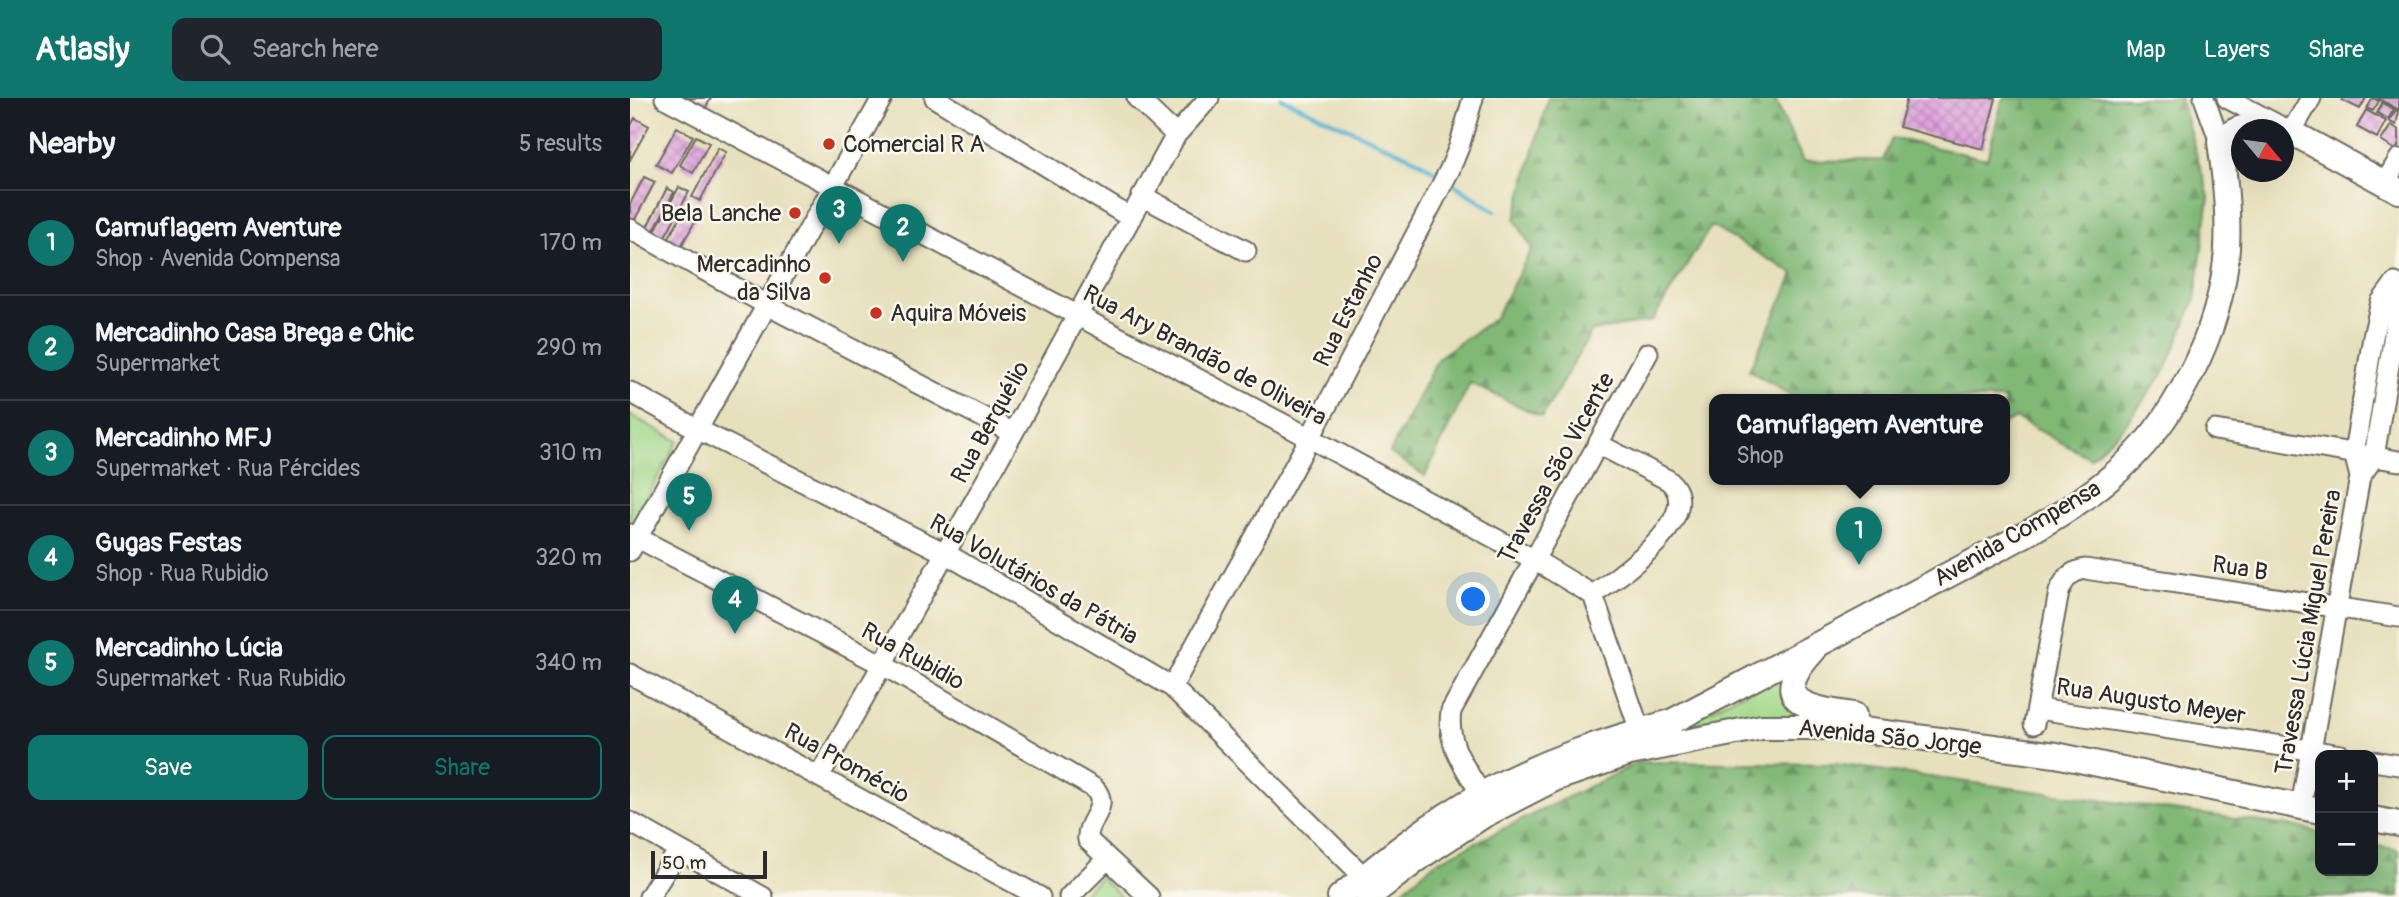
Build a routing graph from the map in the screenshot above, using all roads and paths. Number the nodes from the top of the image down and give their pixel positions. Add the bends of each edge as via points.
1 (664, 98) edge
2 (882, 98) edge
3 (935, 98) edge
4 (1137, 98) edge
5 (1209, 98) edge
6 (1473, 98) edge
7 (2204, 98) edge
8 (2227, 98) edge
9 (2311, 98) edge
10 (2263, 119) edge
11 (2293, 119) edge
12 (2231, 131) edge
13 (1176, 135) junction
14 (2294, 137) edge
15 (2220, 142) junction
16 (2399, 159) edge
17 (832, 187) junction
18 (2392, 187) edge
19 (1142, 196) junction
20 (1131, 218) junction
21 (630, 229) edge
22 (1246, 251) dead end
23 (766, 305) junction
24 (1077, 316) junction
25 (1648, 354) dead end
26 (630, 392) edge
27 (697, 429) junction
28 (2215, 430) dead end
29 (1013, 433) junction
30 (1310, 438) junction
31 (1598, 444) junction
32 (2354, 453) junction
33 (2374, 457) junction
34 (2399, 461) edge
35 (2360, 477) junction
36 (632, 541) edge
37 (945, 553) junction
38 (1533, 559) junction
39 (1593, 595) junction
40 (2337, 607) junction
41 (2399, 617) edge
42 (1822, 642) junction
43 (883, 665) junction
44 (630, 674) edge
45 (1172, 687) junction
46 (2036, 717) joint
47 (1671, 722) joint
48 (1640, 731) junction
49 (2311, 750) junction
50 (2315, 751) edge
51 (2378, 762) edge
52 (2399, 765) edge
53 (820, 775) junction
54 (1481, 794) junction
55 (2315, 802) edge
56 (2378, 820) edge
57 (630, 822) edge
58 (2399, 824) edge
59 (678, 851) junction
60 (1107, 859) junction
61 (1366, 887) edge
62 (649, 897) edge
63 (762, 897) edge
64 (1040, 897) edge
65 (1069, 897) edge
66 (1149, 897) edge
67 (1340, 897) edge

1 - 17 street, Rua Ary Brandão de Oliveira
2 - 17 street
3 - 20 street
4 - 13 street
5 - 13 street, Rua Berquélio
6 - 30 street, Rua Estanho via 1450,169
7 - 15 street, Avenida Compensa
8 - 10 street
9 - 11 street
12 - 15 main road
13 - 19 street, Rua Berquélio
14 - 18 main road
15 - 42 main road, Avenida Compensa via 2228,213 2220,292 2188,380 2140,450 2110,479 2042,523
16 - 18 street
17 - 23 street
17 - 24 street, Rua Ary Brandão de Oliveira
19 - 20 street, Rua Berquélio
19 - 22 street
20 - 24 street, Rua Berquélio
21 - 23 street
23 - 27 street
23 - 29 street
24 - 29 street, Rua Berquélio
24 - 30 street, Rua Ary Brandão de Oliveira
25 - 31 street, Travessa São Vicente
26 - 27 street, Rua Volutários da Pátria
27 - 36 street
27 - 37 street, Rua Volutários da Pátria
28 - 32 street
29 - 37 street, Rua Berquélio
30 - 38 street, Rua Ary Brandão de Oliveira
30 - 45 street, Rua Estanho
31 - 38 street, Travessa São Vicente
31 - 39 street via 1668,480 1679,502 1659,541
32 - 33 street
32 - 33 street, Travessa Lúcia Miguel Pereira via 2381,302 2395,283 2396,317
32 - 35 street, Travessa Lúcia Miguel Pereira
33 - 34 street
33 - 35 street, Travessa Lúcia Miguel Pereira
35 - 40 street, Travessa Lúcia Miguel Pereira
36 - 43 street, Rua Rubidio
37 - 43 street, Rua Berquélio
37 - 45 street, Rua Volutários da Pátria
38 - 39 street, Rua Ary Brandão de Oliveira
38 - 54 street, Travessa São Vicente via 1451,711 1451,741
39 - 48 street
40 - 41 street, Rua B
40 - 46 street, Rua B via 2074,571 2059,592
40 - 49 street, Travessa Lúcia Miguel Pereira
42 - 47 main road, Avenida Compensa
42 - 55 main road via 1795,677 1793,691 1799,703 1811,708 2174,766
43 - 53 street, Rua Berquélio
43 - 60 street, Rua Rubidio via 1094,788 1100,804 1087,838
44 - 53 street, Rua Promécio
45 - 61 street, Rua Volutários da Pátria
46 - 49 street, Rua Augusto Meyer
47 - 48 main road, Avenida São Jorge
48 - 54 main road, Avenida São Jorge via 1564,756
49 - 50 street, Rua Augusto Meyer
49 - 55 street, Travessa Lúcia Miguel Pereira
51 - 52 street
53 - 64 street, Rua Promécio
54 - 61 main road, Avenida São Jorge via 1425,829
55 - 61 main road, Avenida São Jorge via 2056,755 1839,727 1762,727 1630,753 1554,779 1484,815
56 - 58 main road
57 - 59 street
59 - 62 street
59 - 63 street
60 - 65 street
60 - 66 street
61 - 67 main road, Avenida São Jorge

